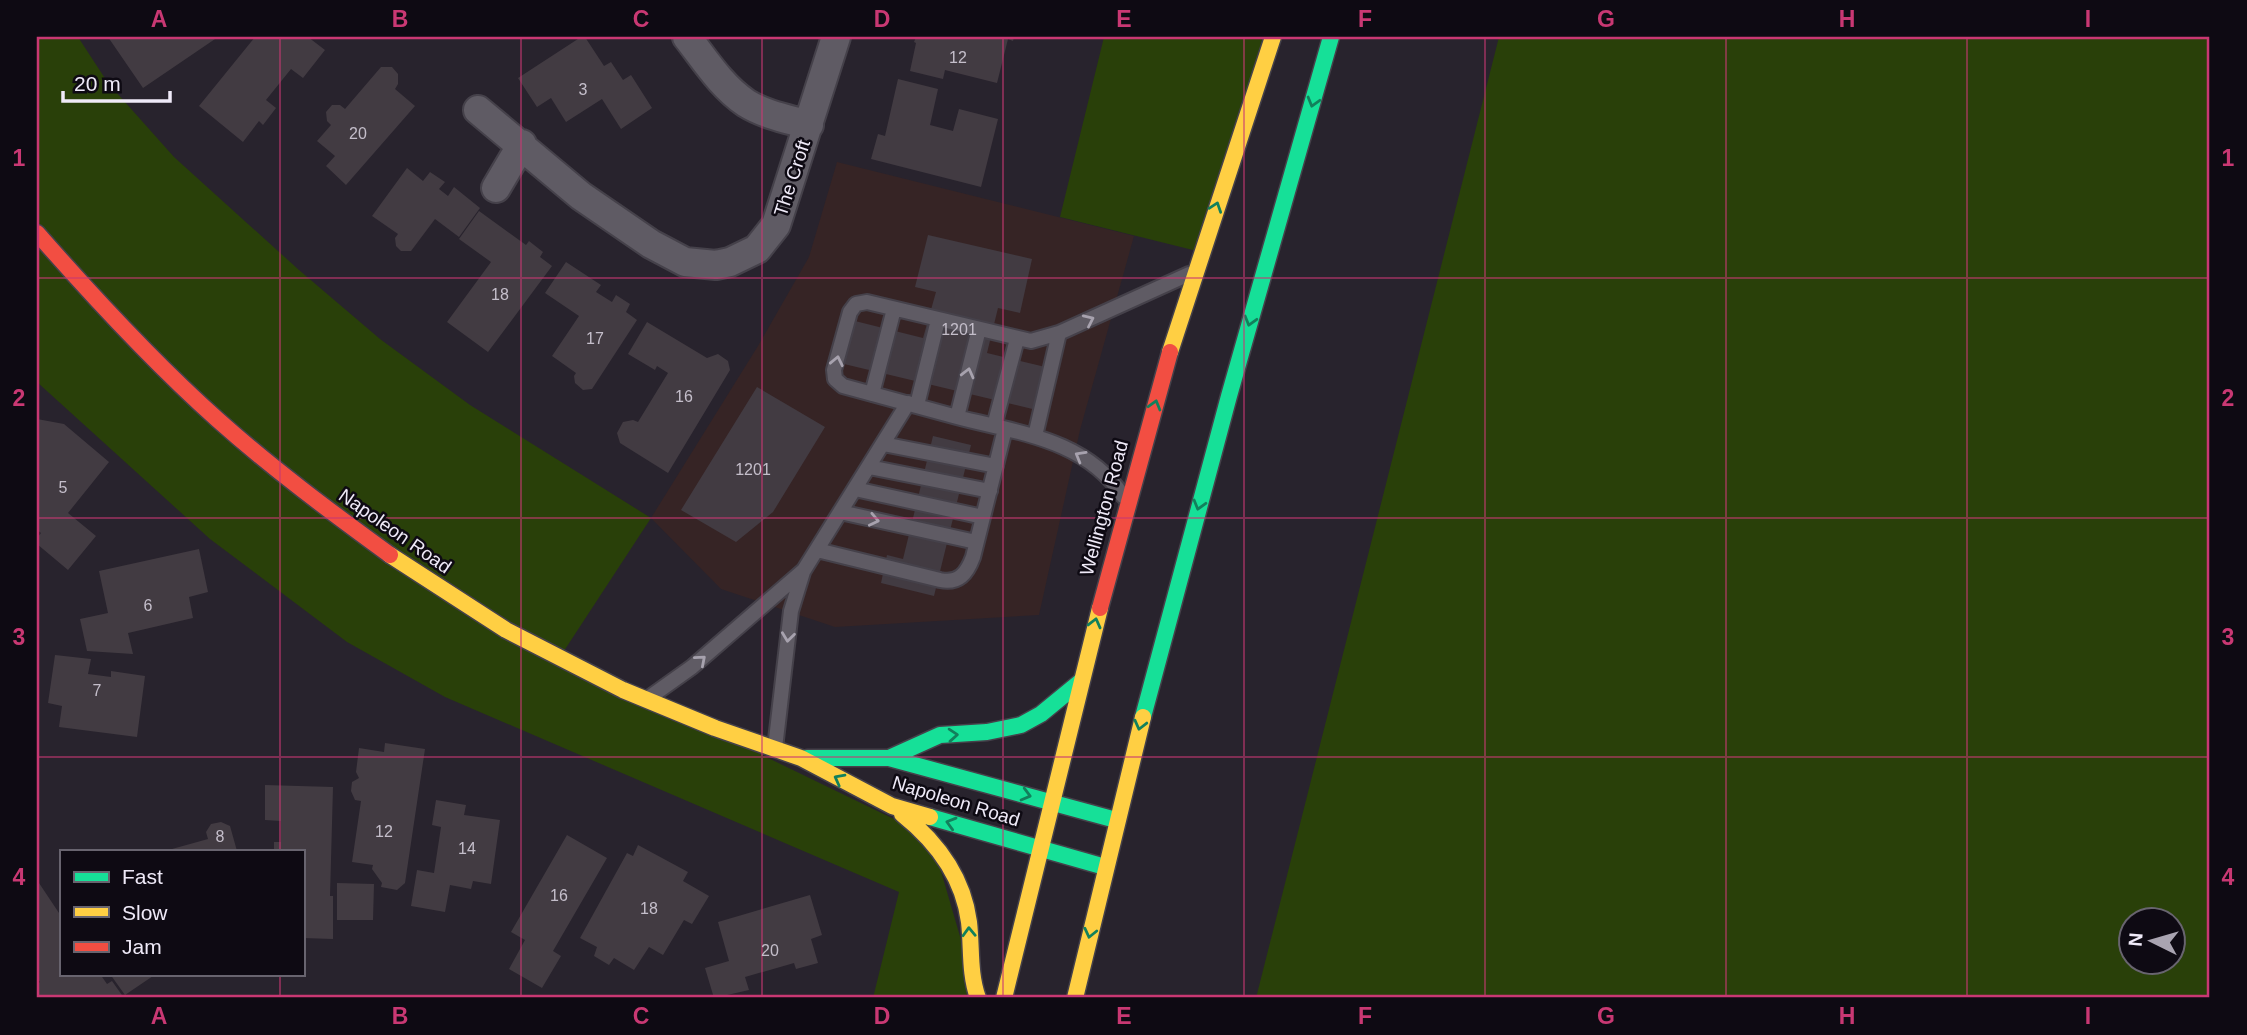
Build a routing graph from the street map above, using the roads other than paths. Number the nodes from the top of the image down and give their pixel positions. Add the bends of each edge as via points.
1 (687, 37) edge
2 (836, 37) edge
3 (1273, 37) edge
4 (1331, 37) edge
5 (478, 110) dead end
6 (809, 125) junction
7 (522, 144) junction
8 (496, 188) dead end
9 (37, 233) edge
10 (1194, 271) junction
11 (894, 309) junction
12 (938, 320) junction
13 (979, 329) junction
14 (1059, 334) junction
15 (1017, 339) junction
16 (872, 394) junction
17 (913, 404) junction
18 (957, 417) junction
19 (1000, 427) junction
20 (1035, 436) junction
21 (883, 444) junction
22 (996, 466) junction
23 (869, 467) junction
24 (855, 489) junction
25 (990, 491) junction
26 (1128, 503) junction
27 (840, 512) junction
28 (983, 517) junction
29 (976, 542) junction
30 (817, 550) junction
31 (804, 570) junction
32 (1080, 682) junction
33 (646, 700) junction
34 (775, 748) junction
35 (801, 758) junction
36 (889, 758) junction
37 (1051, 802) junction
38 (892, 806) junction
39 (1116, 820) junction
40 (1040, 849) junction
41 (1105, 867) junction
42 (978, 998) edge
43 (1004, 998) edge
44 (1075, 998) edge

1 - 6 street via 719,78 748,104
2 - 6 street, The Croft
10 -> 3 main road, Wellington Road
4 -> 39 main road via 1170,607
5 - 7 street, The Croft
6 - 7 street, The Croft via 776,225 757,249 716,265 685,262 651,244 581,196
7 - 8 street
9 - 33 main road, Napoleon Road via 90,293 217,419 342,521 506,630
14 -> 10 lane
26 -> 10 main road, Wellington Road
11 - 12 lane
11 - 16 lane
16 -> 11 lane via 843,386 835,379 834,370 856,304
12 - 13 lane
12 - 17 lane
13 - 15 lane
18 -> 13 lane
14 - 15 lane via 1031,341
14 - 20 lane
15 - 19 lane
16 - 17 lane
17 - 18 lane
17 - 21 lane
18 - 19 lane
19 - 20 lane
19 - 22 lane
26 -> 20 lane via 1111,478 1094,464 1055,441
21 - 22 lane
21 - 23 lane
22 - 25 lane
23 - 24 lane
23 - 25 lane
24 - 27 lane
24 - 28 lane
25 - 28 lane
32 -> 26 main road, Wellington Road
27 -> 29 lane
27 - 30 lane
28 - 29 lane
29 - 30 lane via 964,575 947,582
30 - 31 lane
33 -> 31 lane via 692,667
31 -> 34 lane via 791,611
36 -> 32 main road via 940,735 1021,725
32 - 37 main road, Wellington Road
33 - 34 main road, Napoleon Road
34 - 35 main road, Napoleon Road
35 - 36 main road, Napoleon Road
38 -> 35 main road, Napoleon Road
36 -> 37 main road, Napoleon Road
37 - 39 main road, Napoleon Road
37 - 40 main road, Wellington Road
40 -> 38 main road, Napoleon Road
42 -> 38 main road via 972,982 970,924 959,881 931,836
39 - 41 main road
40 - 41 main road, Napoleon Road
40 - 43 main road, Wellington Road
41 -> 44 main road

